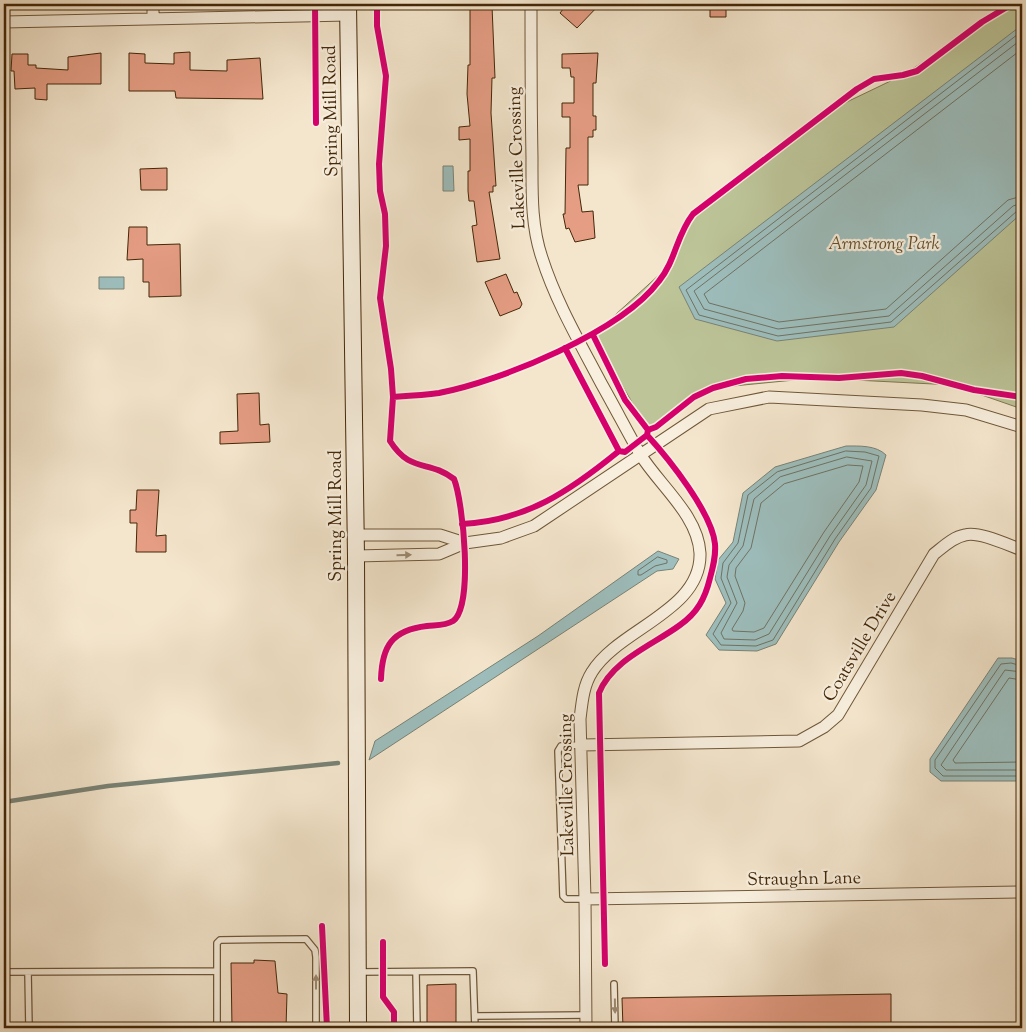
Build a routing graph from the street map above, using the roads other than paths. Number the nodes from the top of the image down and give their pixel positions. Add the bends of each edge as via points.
1 (153, 4) edge
2 (531, 4) edge
3 (348, 9) edge
4 (153, 19) junction
5 (4, 22) edge
6 (1022, 427) edge
7 (641, 455) junction
8 (355, 535) junction
9 (465, 543) junction
10 (1022, 550) edge
11 (356, 556) junction
12 (581, 745) junction
13 (1022, 892) edge
14 (586, 899) junction
15 (217, 971) junction
16 (4, 972) edge
17 (28, 972) junction
18 (357, 972) junction
19 (416, 972) junction
20 (614, 984) dead end
21 (586, 1015) junction
22 (475, 1016) junction
23 (29, 1028) edge
24 (217, 1028) edge
25 (316, 1028) edge
26 (358, 1028) edge
27 (417, 1028) edge
28 (475, 1028) edge
29 (586, 1028) edge
30 (615, 1028) edge

1 - 4 street
2 - 7 street, Lakeville Crossing via 536,237 551,282 578,340
3 - 4 street
3 - 8 street, Spring Mill Road
4 - 5 street
6 - 7 street via 966,410 769,397 709,409
7 - 9 street via 534,526 501,538
7 - 12 street, Lakeville Crossing via 693,526 700,552 698,570 690,588 669,609 622,641 591,672 580,719
8 - 9 street via 440,535
8 - 11 street, Spring Mill Road
11 -> 9 street via 440,554
10 - 12 street, Coatsville Drive via 966,534 934,554 838,715 799,741
11 - 18 street, Spring Mill Road
12 - 14 street, Lakeville Crossing
12 - 14 lane via 561,746 558,751 562,887 566,899
13 - 14 street, Straughn Lane
14 - 21 street, Lakeville Crossing
15 - 17 lane
15 - 24 lane
25 -> 15 lane via 316,957 315,950 306,939 220,940 216,943
16 - 17 lane
17 - 23 lane
18 - 19 lane
18 - 26 street, Spring Mill Road
19 - 22 lane via 473,971
19 - 27 lane
20 -> 30 lane
21 - 22 lane
21 - 29 street, Lakeville Crossing
22 - 28 lane

